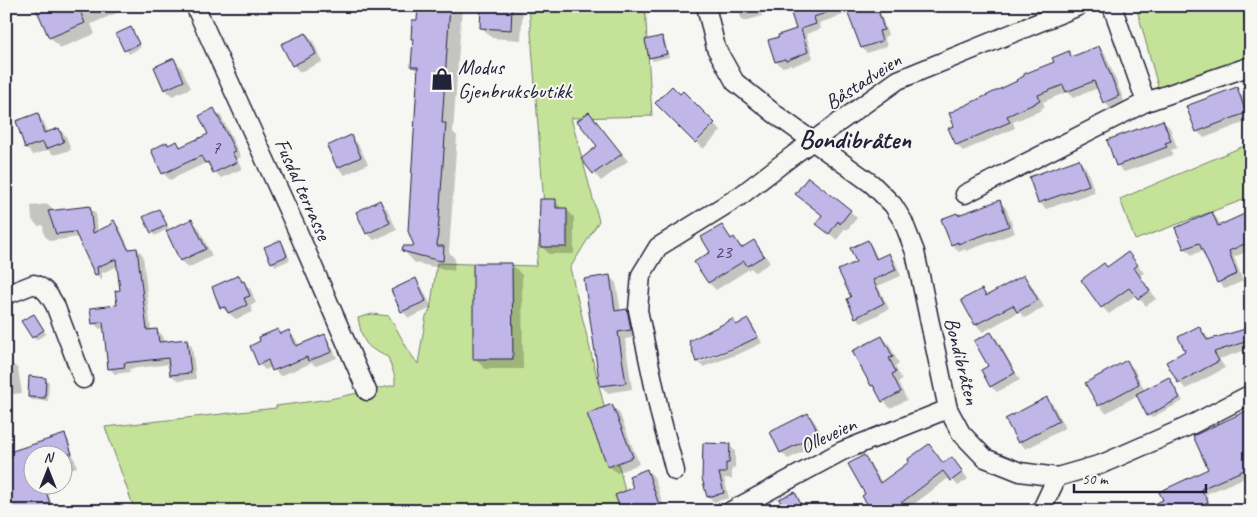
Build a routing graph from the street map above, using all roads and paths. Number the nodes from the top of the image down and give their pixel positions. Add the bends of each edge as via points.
1 (196, 6) edge
2 (706, 6) edge
3 (1079, 6) edge
4 (1112, 6) edge
5 (1251, 66) edge
6 (1146, 102) junction
7 (813, 141) junction
8 (965, 194) dead end
9 (6, 295) edge
10 (83, 379) dead end
11 (367, 391) dead end
12 (1251, 394) edge
13 (948, 409) junction
14 (675, 471) dead end
15 (1058, 477) junction
16 (731, 511) edge
17 (1041, 511) edge

1 - 11 street, Fusdal terrasse
2 - 7 street, Bondibråten via 716,48 735,82
3 - 7 street, Båstadveien via 898,80
4 - 6 street
5 - 6 street
6 - 8 street
7 - 13 street, Bondibråten via 872,184 893,205 903,221 915,252
7 - 14 street via 740,196 658,246 641,274 638,310
9 - 10 street via 34,284 49,294
12 - 15 street, Bondibråten via 1191,425 1102,464
13 - 15 street, Bondibråten via 961,433 985,458 1020,472
13 - 16 street, Olleveien via 842,451
15 - 17 street

